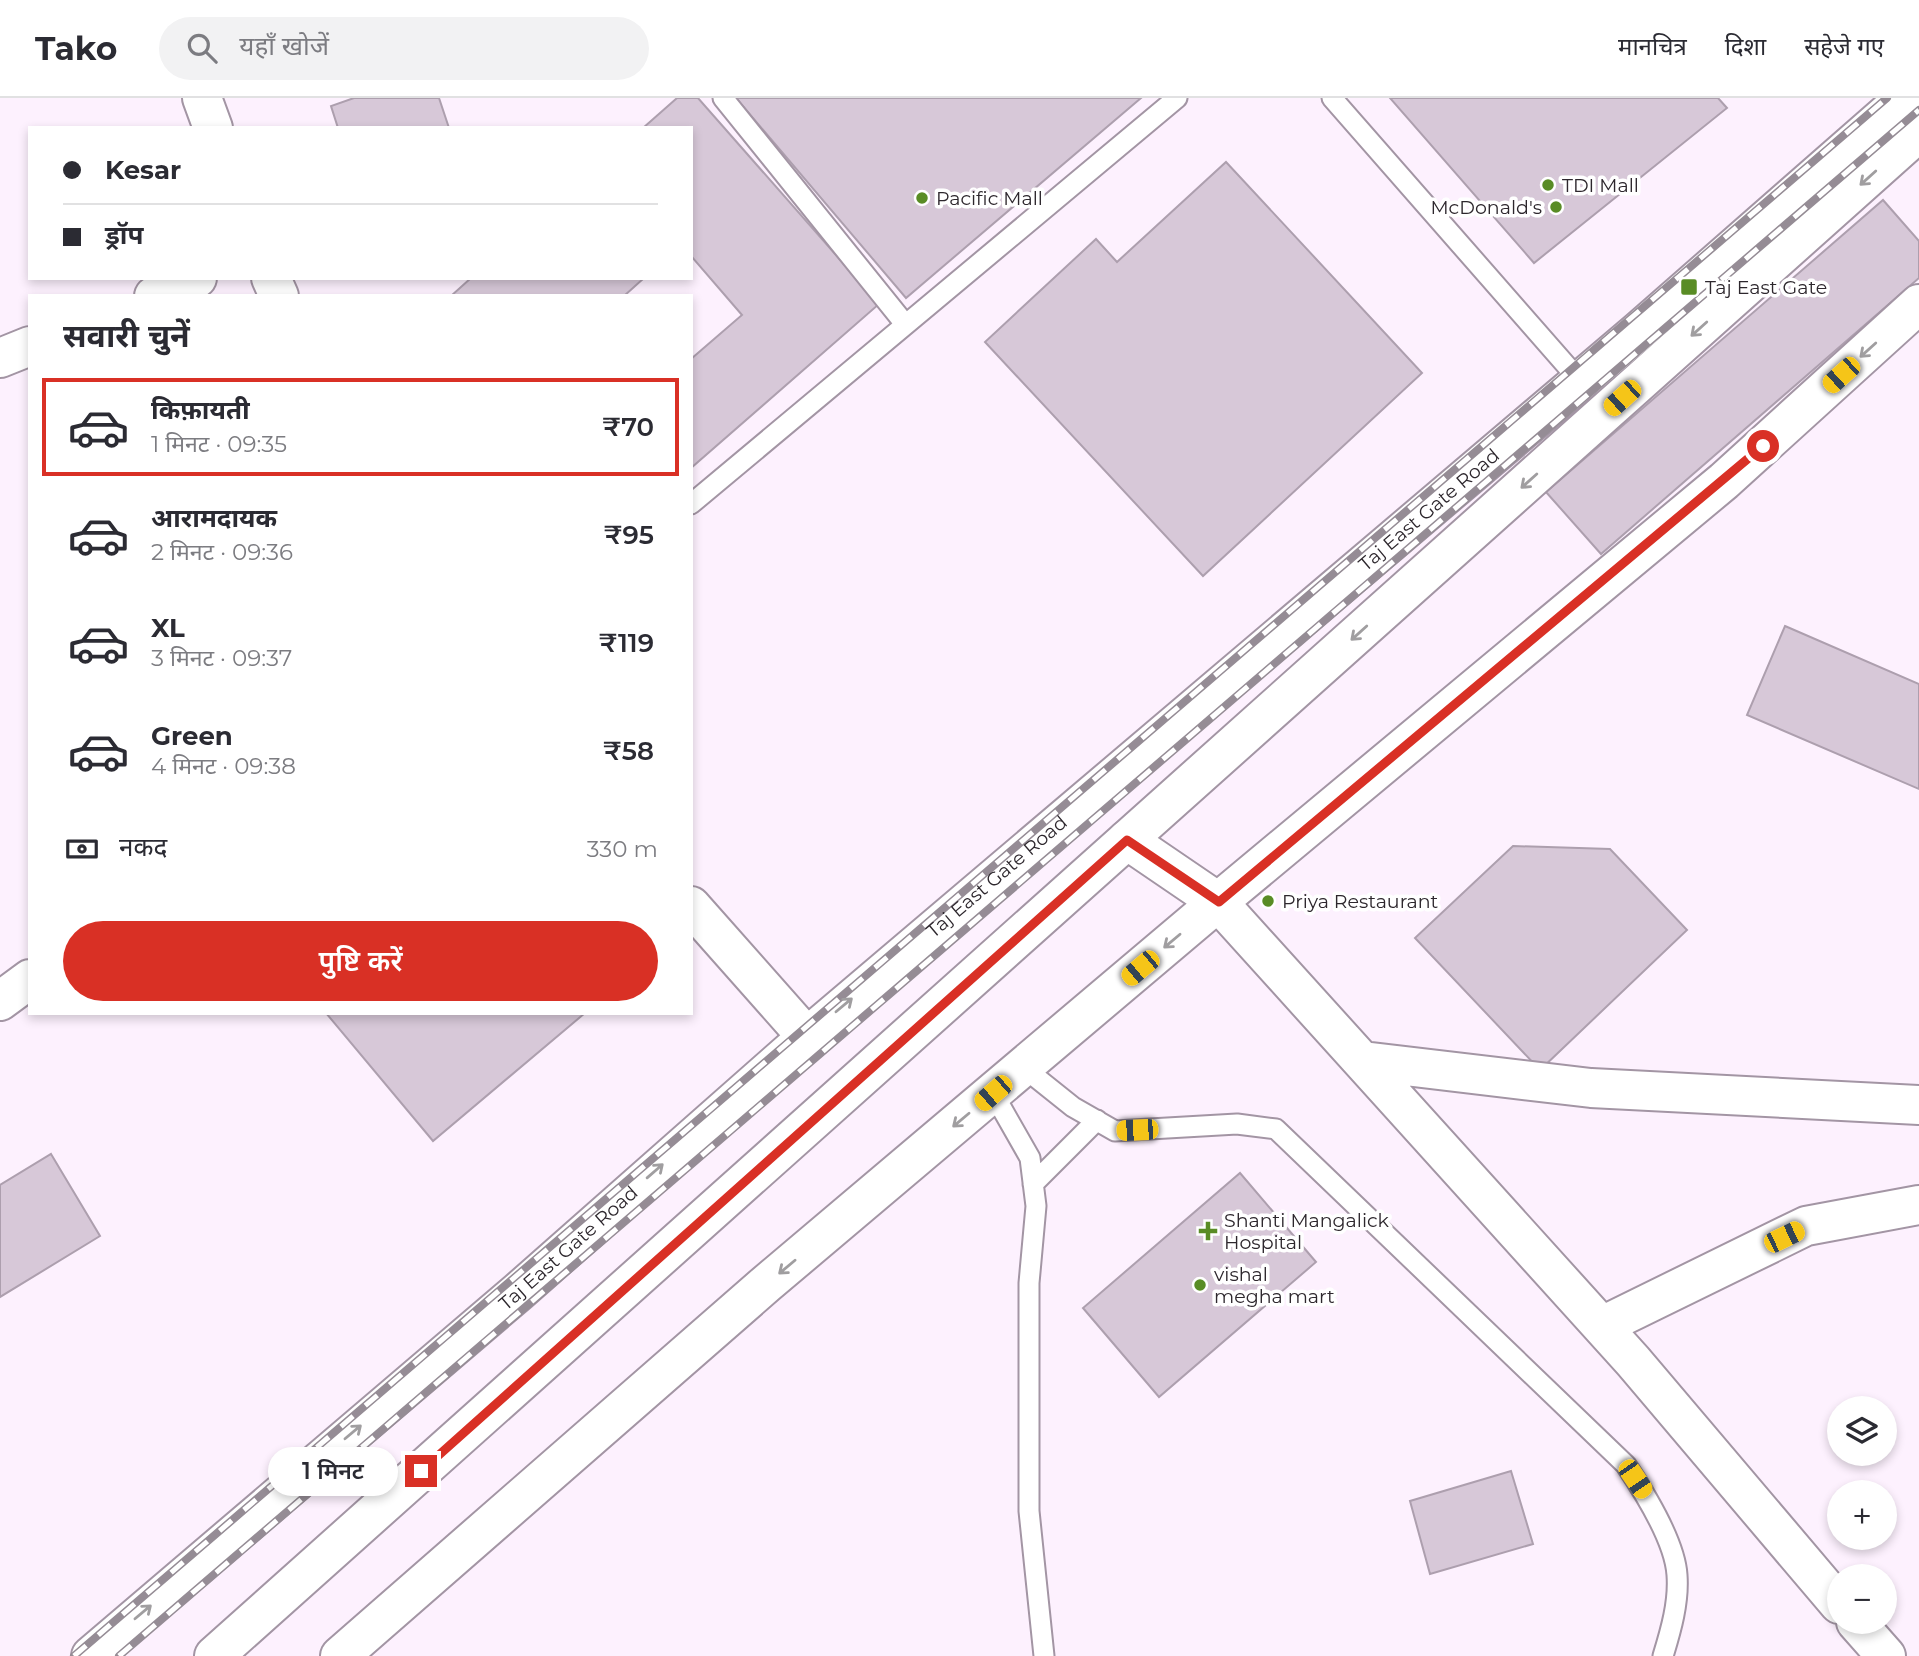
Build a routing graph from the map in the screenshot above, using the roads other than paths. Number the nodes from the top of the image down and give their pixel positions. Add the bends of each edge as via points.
1 (202, 98) edge
2 (723, 98) edge
3 (1177, 98) edge
4 (1332, 98) edge
5 (1905, 98) edge
6 (212, 126) edge
7 (1919, 132) edge
8 (192, 280) edge
9 (159, 294) edge
10 (1919, 304) edge
11 (905, 324) junction
12 (28, 347) edge
13 (0, 358) edge
14 (1580, 381) junction
15 (693, 503) edge
16 (1127, 840) junction
17 (1219, 902) junction
18 (693, 908) edge
19 (28, 980) edge
20 (0, 1001) edge
21 (807, 1037) junction
22 (1363, 1061) junction
23 (1023, 1067) junction
24 (993, 1093) junction
25 (1919, 1105) edge
26 (1097, 1120) junction
27 (1033, 1184) junction
28 (1919, 1205) edge
29 (1602, 1326) junction
30 (1827, 1590) edge
31 (1866, 1634) edge
32 (91, 1656) edge
33 (214, 1656) edge
34 (340, 1656) edge
35 (1044, 1656) edge
36 (1663, 1656) edge
37 (1885, 1656) edge

1 - 6 main road
2 - 11 lane
3 - 11 lane
4 - 14 lane
5 - 14 main road, Taj East Gate Road
7 -> 16 main road
8 - 9 main road
10 -> 17 main road via 1724,481
11 - 15 lane
12 - 13 main road
21 -> 14 main road, Taj East Gate Road
16 - 17 main road
16 - 33 main road
17 - 22 main road
17 -> 23 main road
18 - 21 main road
19 - 20 main road
32 -> 21 main road, Taj East Gate Road
22 - 25 main road via 1591,1088
22 - 29 main road
23 - 24 main road
23 - 26 lane
24 - 27 lane via 1030,1158
24 -> 34 main road via 766,1284
26 - 27 lane
26 - 36 lane via 1115,1131 1237,1124 1276,1129 1626,1465 1662,1527 1677,1573 1672,1624
27 - 35 lane via 1036,1206 1028,1283 1029,1511
28 - 29 main road via 1806,1226
29 - 30 main road
31 - 37 main road

